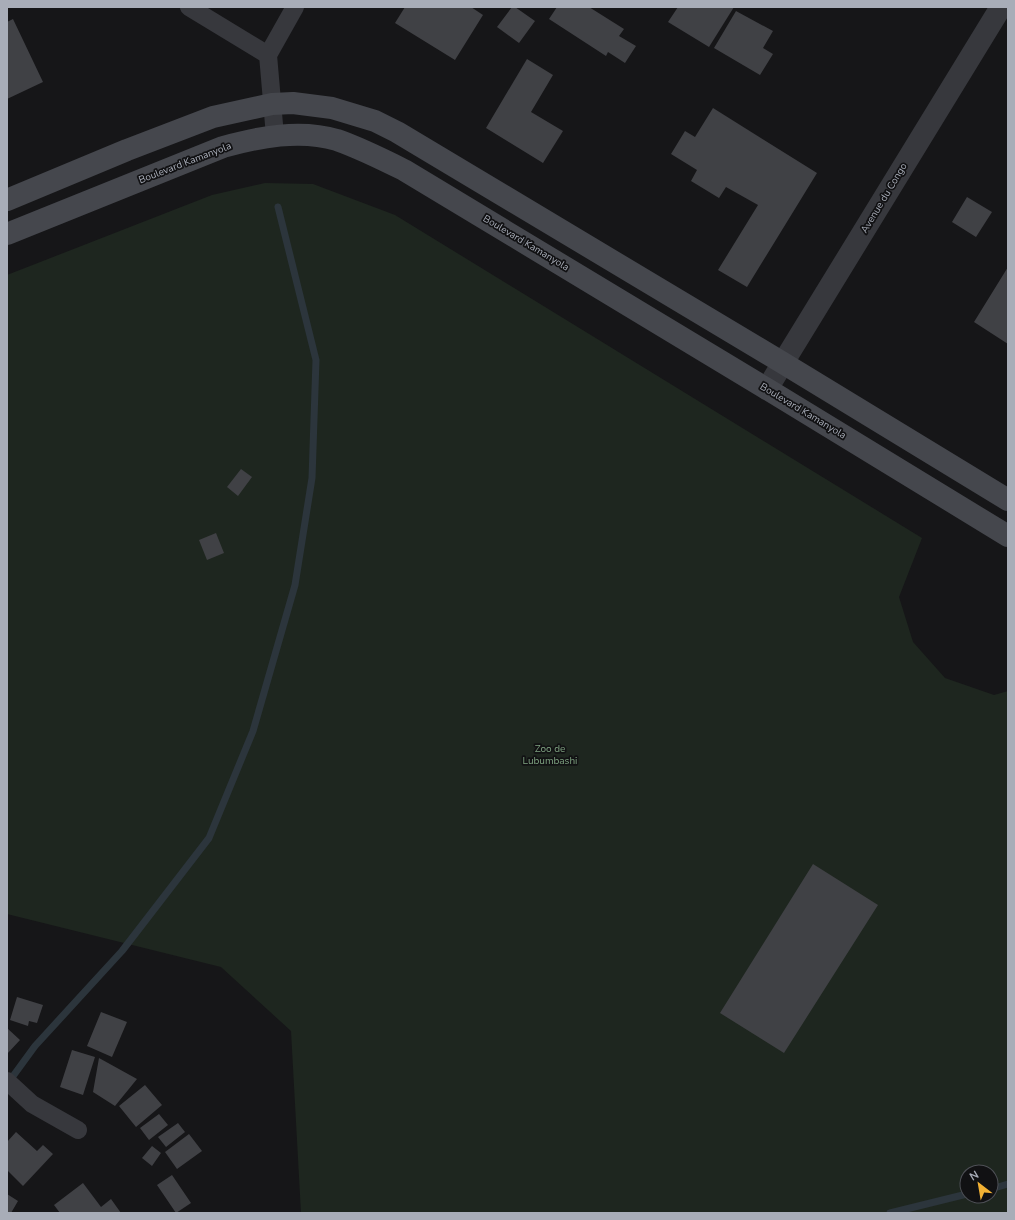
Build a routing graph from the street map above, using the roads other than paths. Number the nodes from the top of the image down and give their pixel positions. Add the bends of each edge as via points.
1 (189, 7) edge
2 (295, 7) edge
3 (1001, 7) edge
4 (268, 55) junction
5 (272, 104) junction
6 (275, 136) junction
7 (7, 200) edge
8 (7, 234) edge
9 (783, 363) junction
10 (768, 389) junction
11 (1008, 500) edge
12 (1008, 536) edge
13 (7, 1082) edge
14 (78, 1130) dead end

1 - 4 street
2 - 4 street
3 - 9 street, Avenue du Congo
4 - 5 street
5 - 6 street
5 - 7 main road via 207,119
5 - 9 main road via 293,103 332,108 374,120 392,129
6 - 8 main road, Boulevard Kamanyola via 223,147
6 - 10 main road, Boulevard Kamanyola via 314,136 336,140 404,170
9 - 10 street, Avenue du Congo
9 - 11 main road
10 - 12 main road, Boulevard Kamanyola
13 - 14 street via 32,1104

